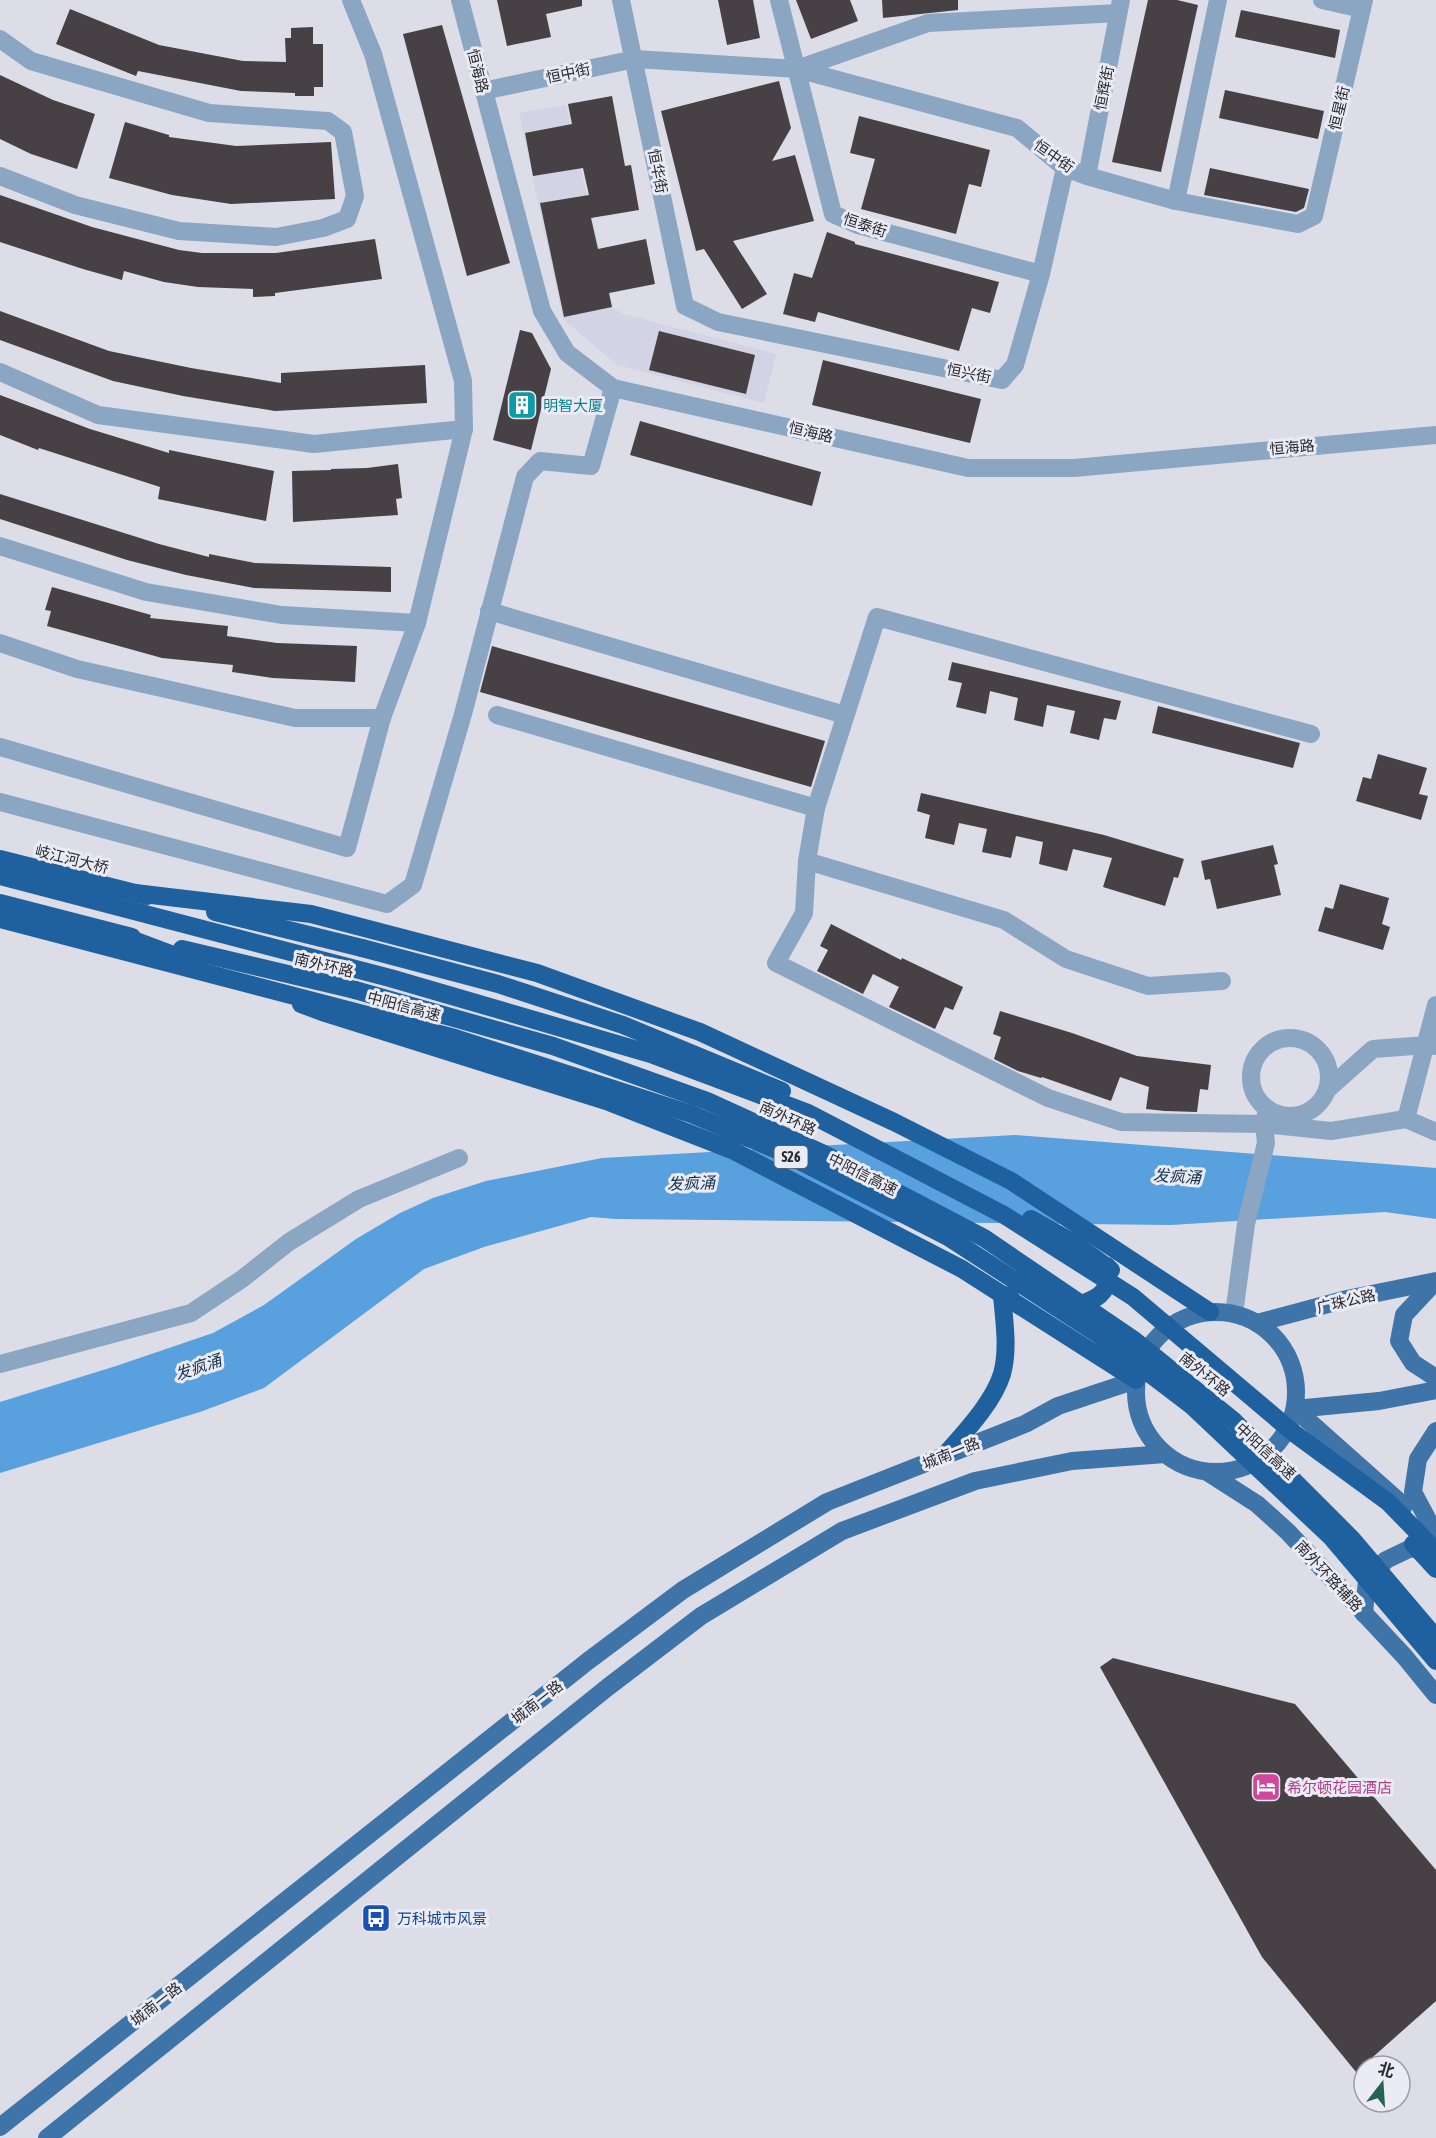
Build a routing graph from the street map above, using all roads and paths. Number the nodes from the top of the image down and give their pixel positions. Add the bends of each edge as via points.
1 (351, 0) edge
2 (460, 0) edge
3 (621, 0) edge
4 (779, 0) edge
5 (1218, 0) edge
6 (1322, 0) edge
7 (1363, 4) edge
8 (1120, 7) edge
9 (0, 39) edge
10 (635, 59) junction
11 (797, 69) junction
12 (483, 91) junction
13 (1065, 168) junction
14 (0, 176) edge
15 (1088, 176) junction
16 (1176, 201) junction
17 (1314, 216) joint
18 (1041, 273) junction
19 (718, 322) joint
20 (0, 372) edge
21 (613, 388) junction
22 (464, 429) junction
23 (1436, 435) edge
24 (0, 546) edge
25 (489, 611) junction
26 (417, 623) junction
27 (0, 643) edge
28 (497, 715) dead end
29 (845, 715) junction
30 (382, 718) junction
31 (1311, 734) dead end
32 (0, 747) edge
33 (0, 802) edge
34 (816, 808) junction
35 (0, 859) edge
36 (807, 861) junction
37 (0, 876) edge
38 (135, 893) junction
39 (0, 903) edge
40 (0, 919) edge
41 (120, 934) junction
42 (1222, 981) dead end
43 (1436, 1005) edge
44 (1431, 1045) edge
45 (1328, 1089) junction
46 (1266, 1116) junction
47 (1406, 1119) junction
48 (1436, 1132) edge
49 (459, 1158) dead end
50 (1095, 1237) junction
51 (1435, 1281) edge
52 (1002, 1295) junction
53 (1210, 1312) junction
54 (1234, 1314) junction
55 (1257, 1323) junction
56 (0, 1364) edge
57 (1436, 1378) edge
58 (1136, 1380) junction
59 (1436, 1390) edge
60 (1295, 1409) junction
61 (1436, 1431) edge
62 (1164, 1454) junction
63 (945, 1455) junction
64 (1207, 1472) junction
65 (827, 1502) junction
66 (842, 1531) junction
67 (1436, 1535) edge
68 (1436, 1539) edge
69 (1436, 1546) edge
70 (1436, 1551) edge
71 (1436, 1569) edge
72 (1364, 1614) junction
73 (1436, 1638) edge
74 (1436, 1661) edge
75 (1436, 1695) edge
76 (0, 2127) edge
77 (47, 2138) edge

1 - 22 street via 373,54 463,381
2 - 12 street, 恒海路
3 - 10 street, 恒华街
4 - 11 street, 恒泰街
5 - 16 street
6 - 7 street
7 - 17 street, 恒星街
8 - 11 street, 恒中街 via 928,23
8 - 15 street, 恒辉街
9 - 14 street via 31,61 209,113 328,121 343,132 356,196 347,219 323,228 265,237 179,231 75,206
10 - 11 street, 恒中街
10 - 12 street, 恒中街
10 - 19 street, 恒华街 via 685,306
11 - 13 street, 恒中街 via 1017,128
11 - 18 street, 恒泰街 via 833,214 858,225
12 - 21 street, 恒海路 via 542,311 567,354
13 - 15 street, 恒中街
13 - 18 street, 恒兴街
15 - 16 street, 恒中街
16 - 17 street, 恒中街 via 1298,224
18 - 19 street, 恒兴街 via 1014,365 1002,380
20 - 22 street via 99,415 314,444
21 - 23 street, 恒海路 via 968,468 1074,468
21 - 25 street via 591,466 540,462 525,477
22 - 26 street
24 - 26 street via 146,592 282,615
25 - 29 street
25 - 33 street via 413,885 387,904
26 - 30 street
27 - 30 street via 77,669 295,718
28 - 34 street
29 - 31 street via 876,617
29 - 34 street
30 - 32 street via 347,848
34 - 36 street
35 - 38 highway, 岐江河大桥
36 - 42 street via 1005,920 1066,959 1148,986
36 - 46 street via 804,913 776,963 1048,1098 1121,1122
37 - 70 highway, 中阳信高速, bridge via 390,978 651,1054 808,1113 1004,1215 1133,1297 1295,1434 1388,1502
38 - 50 highway via 311,914 537,973 700,1032 930,1140 1011,1181
38 - 71 highway, 南外环路, bridge via 498,984 611,1021 858,1124 1074,1243 1198,1335 1333,1456
39 - 41 highway
40 - 74 highway, 中阳信高速 / S26, bridge via 455,1038 691,1114 784,1153 948,1237 1100,1335 1191,1405 1331,1537
41 - 52 highway via 325,1013 609,1102 732,1149 962,1269
41 - 73 highway, 南外环路, bridge via 355,990 553,1046 707,1101 824,1154 984,1238 1134,1340 1234,1421 1352,1539
43 - 44 street
44 - 45 street via 1373,1049
44 - 47 street
45 - 46 street via 1317,1106 1299,1116
45 - 46 street via 1327,1064 1316,1048 1300,1039 1275,1041 1260,1052 1251,1068 1254,1094
46 - 47 street via 1331,1131
46 - 54 street via 1266,1143 1246,1224
47 - 48 street
49 - 56 street via 359,1199 289,1242 191,1313
50 - 52 highway via 1104,1252 1109,1276 1102,1294 1093,1301 1067,1308
50 - 53 highway
51 - 55 main road, 广珠公路
51 - 57 main road via 1404,1315 1399,1341 1413,1363
52 - 58 highway
52 - 63 highway via 1002,1375 982,1413
53 - 54 main road
53 - 58 main road via 1184,1319 1161,1333 1145,1354
54 - 55 main road
55 - 60 main road via 1276,1339 1290,1360 1296,1384
58 - 62 main road via 1137,1407 1143,1425
58 - 63 main road, 城南一路 via 1058,1406 1026,1424
59 - 60 main road via 1379,1401
60 - 64 main road via 1287,1431 1272,1450 1253,1464 1231,1471
60 - 68 main road
61 - 67 main road via 1418,1459 1413,1492
62 - 64 main road
62 - 66 main road via 1072,1461 975,1481
63 - 65 main road, 城南一路
64 - 72 main road, 南外环路辅路 via 1273,1518
65 - 66 main road via 839,1516
65 - 76 main road, 城南一路 via 673,1597 588,1661
66 - 77 main road via 701,1616 608,1687
69 - 72 main road via 1409,1549 1386,1560 1367,1580
72 - 75 main road, 南外环路辅路

